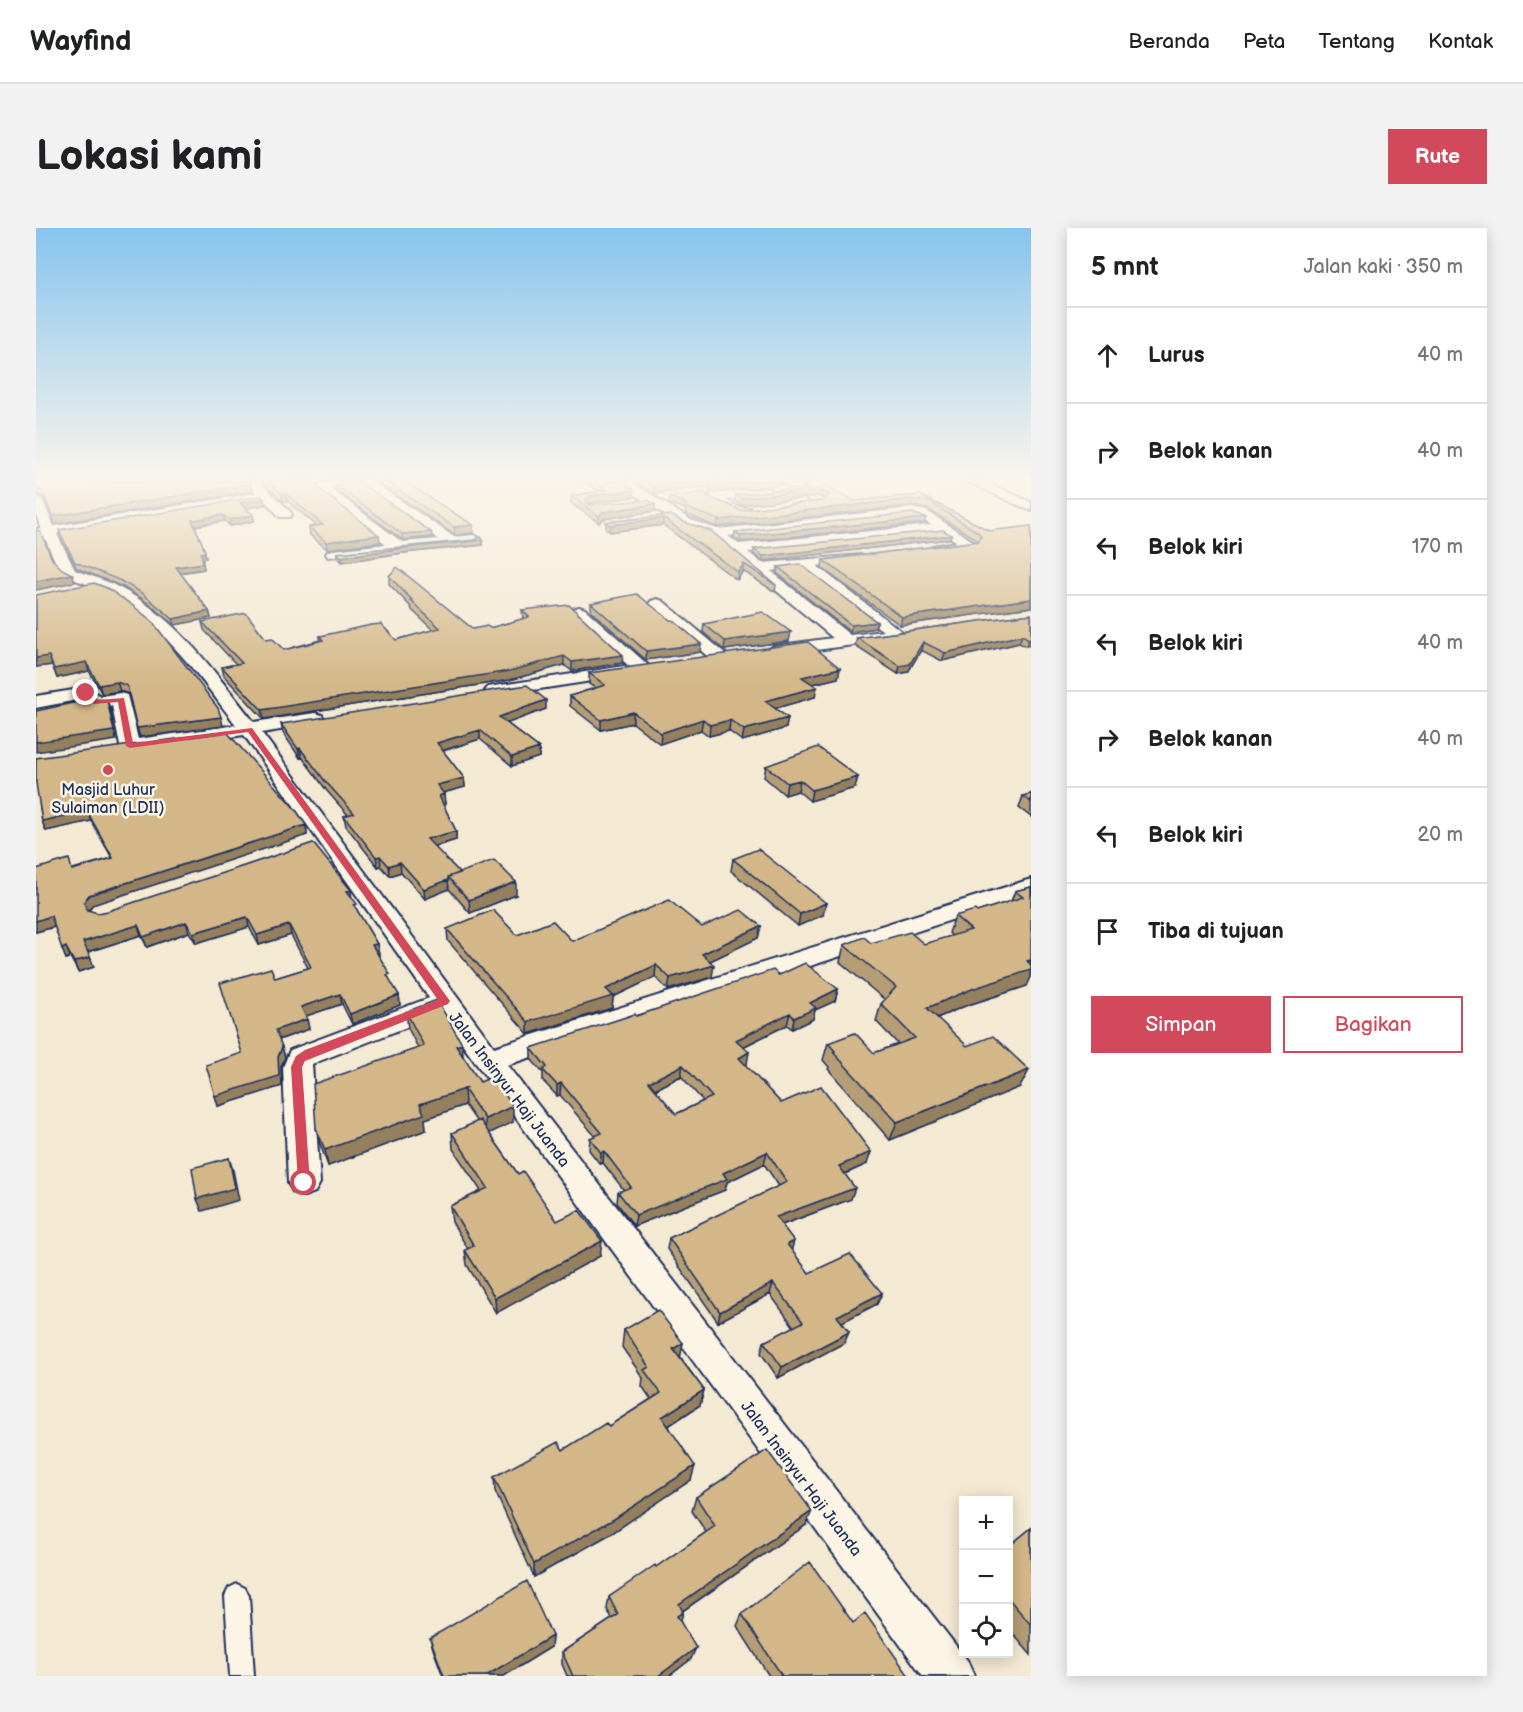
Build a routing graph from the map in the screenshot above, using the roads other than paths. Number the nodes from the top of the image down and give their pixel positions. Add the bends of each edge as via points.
1 (53, 549) edge
2 (384, 549) edge
3 (736, 549) joint
4 (740, 549) edge
5 (862, 549) edge
6 (933, 549) edge
7 (922, 550) edge
8 (333, 554) dead end
9 (804, 564) junction
10 (758, 568) junction
11 (100, 584) junction
12 (68, 591) edge
13 (657, 604) dead end
14 (579, 612) edge
15 (847, 641) junction
16 (766, 652) edge
17 (743, 655) edge
18 (720, 658) junction
19 (697, 661) edge
20 (663, 665) edge
21 (641, 668) junction
22 (480, 693) edge
23 (36, 702) edge
24 (330, 717) edge
25 (250, 729) junction
26 (130, 746) junction
27 (106, 749) edge
28 (1031, 886) edge
29 (445, 1001) junction
30 (488, 1060) junction
31 (304, 1183) dead end
32 (237, 1596) dead end
33 (242, 1676) edge
34 (951, 1676) edge

1 - 11 street, Jalan Insinyur Haji Juanda via 70,573
2 - 8 street
3 - 4 street
3 - 10 street
5 - 9 street via 867,553
6 - 7 street
9 - 10 street
9 - 15 street via 903,633
10 - 15 street
11 - 12 street
11 - 25 street, Jalan Insinyur Haji Juanda via 142,608 174,635
13 - 18 street
14 - 21 street
15 - 16 street
17 - 18 street
18 - 19 street
20 - 21 street
21 - 22 street
23 - 26 street via 86,693 97,702 120,699
24 - 25 street
25 - 26 street
25 - 29 street, Jalan Insinyur Haji Juanda via 317,841
26 - 27 street
28 - 30 street
29 - 30 street, Jalan Insinyur Haji Juanda
29 - 31 street via 300,1058 297,1067
30 - 34 street, Jalan Insinyur Haji Juanda
32 - 33 lane

